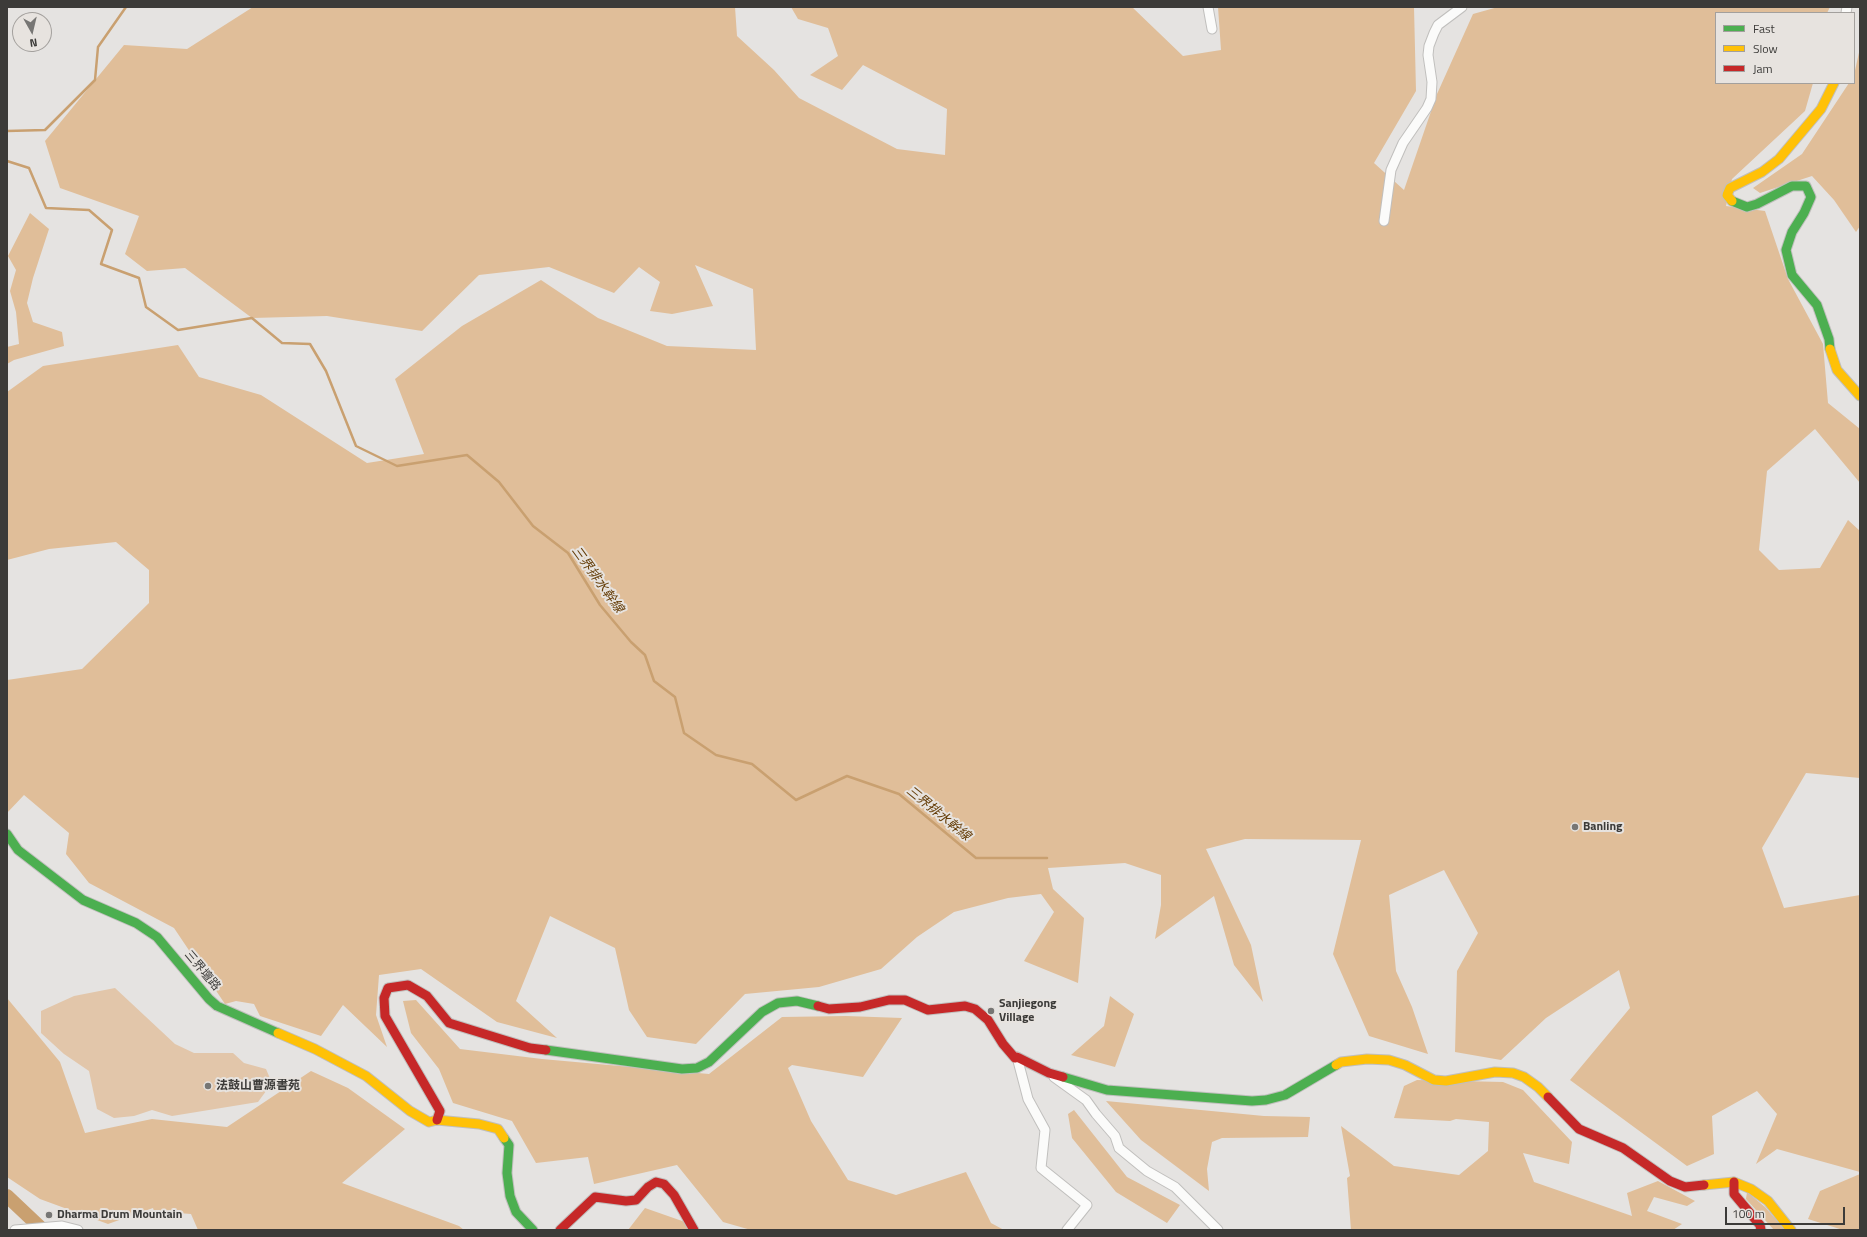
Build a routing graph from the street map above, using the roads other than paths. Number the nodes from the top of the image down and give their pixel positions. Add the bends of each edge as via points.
1 (1208, 7) edge
2 (1462, 7) edge
3 (1212, 29) dead end
4 (1834, 84) edge
5 (1384, 221) dead end
6 (1860, 396) edge
7 (7, 834) edge
8 (1017, 1057) junction
9 (1049, 1073) junction
10 (437, 1120) junction
11 (1734, 1182) junction
12 (16, 1230) edge
13 (78, 1230) edge
14 (533, 1230) edge
15 (560, 1230) edge
16 (694, 1230) edge
17 (1067, 1230) edge
18 (1218, 1230) edge
19 (1762, 1230) edge
20 (1791, 1230) edge

1 - 3 street
2 - 5 street via 1438,25 1429,46 1432,82 1430,99 1391,170
4 - 6 street via 1821,109 1779,159 1762,172 1730,188 1727,195 1730,200 1747,207 1792,186 1806,186 1811,197 1792,232 1786,250 1792,275 1817,305 1825,323 1830,354 1837,370
7 - 10 street, 三界壇路 via 18,850 83,900 136,923 158,936 217,1006 314,1049 366,1076 422,1119 429,1122
8 - 9 street
8 - 10 street via 1015,1058 1002,1044 988,1020 975,1009 965,1006 928,1010 905,1000 889,1000 860,1007 829,1009 797,1001 778,1003 762,1012 709,1062 697,1068 682,1069 530,1048 449,1023 427,996 408,985 388,988 384,998 385,1016 440,1111
8 - 17 street via 1028,1099 1045,1130 1041,1168 1087,1205
9 - 11 street via 1107,1090 1252,1101 1285,1095 1341,1062 1389,1060 1434,1080 1446,1081 1496,1072 1513,1073 1538,1087 1579,1129 1623,1148 1670,1182 1684,1187
9 - 18 street via 1086,1100 1115,1136 1119,1148 1147,1171 1175,1187
10 - 14 street, 三界壇路 via 479,1124 498,1129 509,1145 510,1196 516,1212
11 - 19 street via 1734,1194
11 - 20 street via 1751,1189 1768,1201
12 - 13 street via 62,1226
15 - 16 street via 595,1197 636,1200 656,1182 664,1184 674,1195

